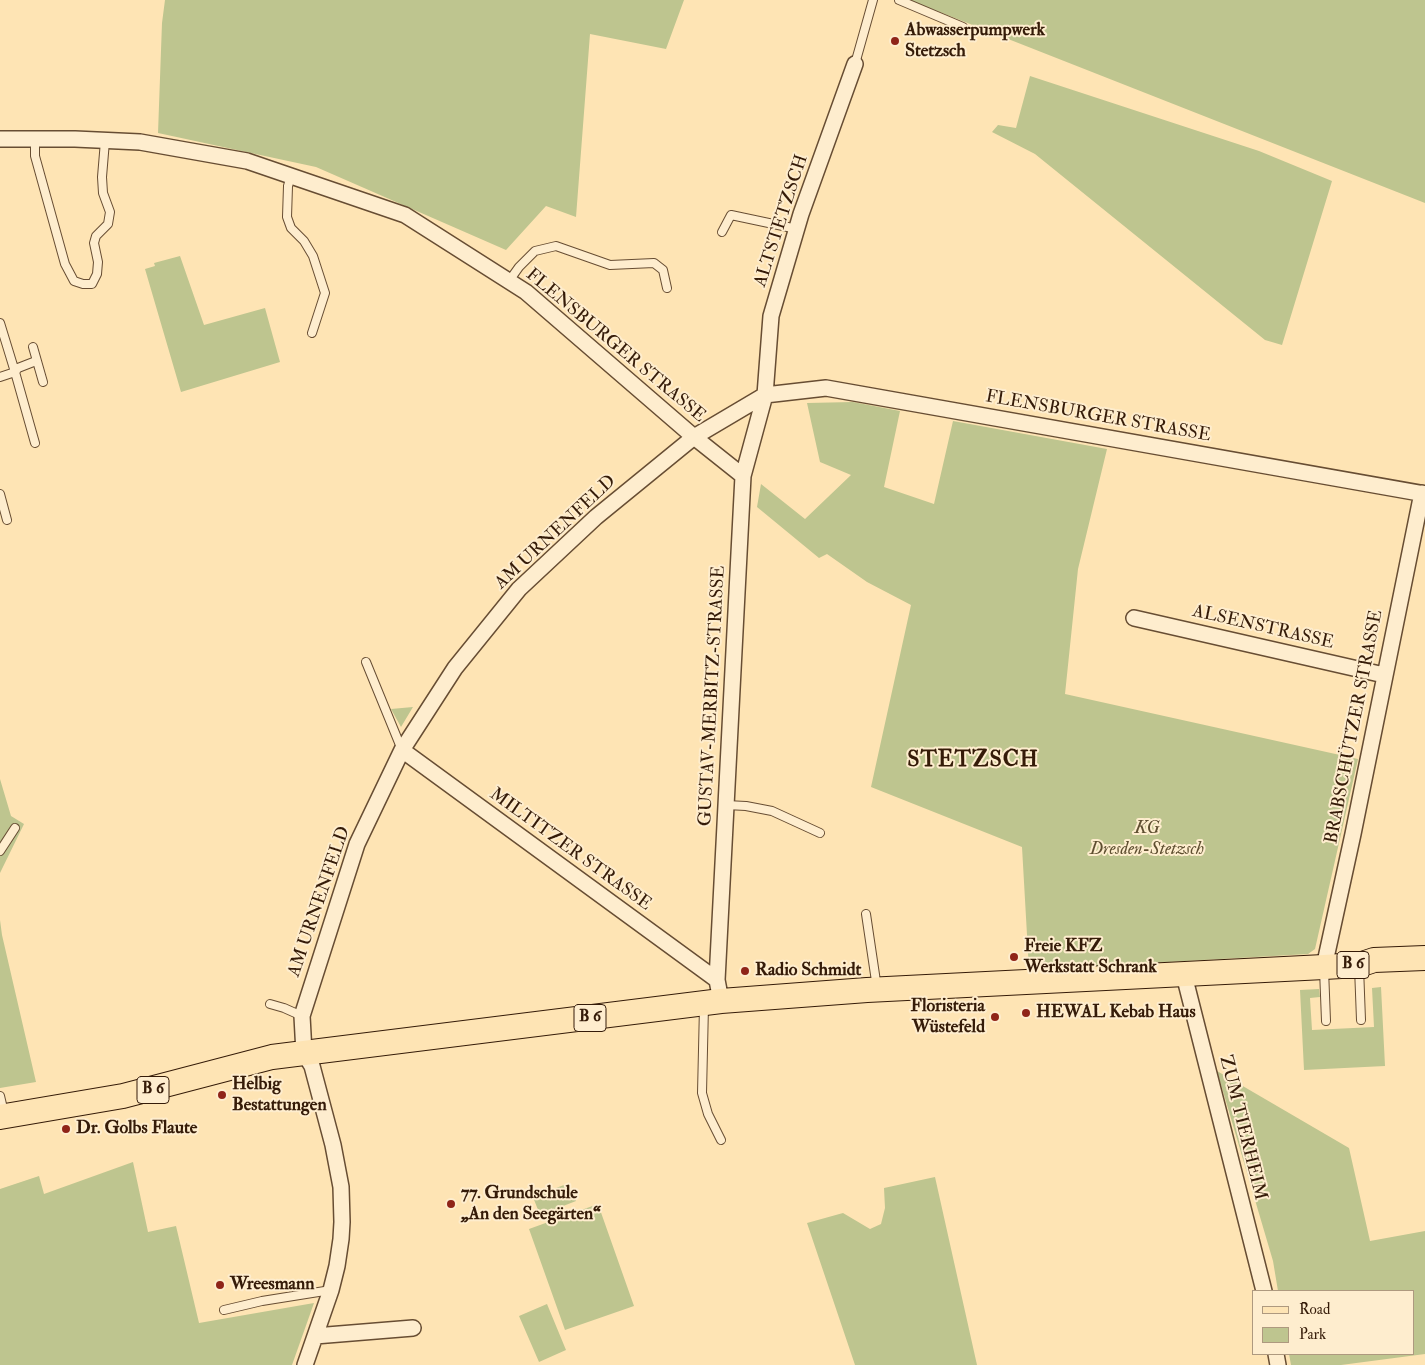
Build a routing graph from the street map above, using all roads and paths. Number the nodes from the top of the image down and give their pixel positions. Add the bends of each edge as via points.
1 (874, 0) edge
2 (899, 0) edge
3 (964, 27) dead end
4 (854, 64) joint
5 (0, 139) edge
6 (35, 139) junction
7 (105, 141) junction
8 (291, 176) junction
9 (797, 229) junction
10 (722, 232) dead end
11 (509, 282) junction
12 (667, 288) dead end
13 (0, 324) edge
14 (312, 333) dead end
15 (33, 347) dead end
16 (36, 361) junction
17 (15, 372) junction
18 (0, 377) edge
19 (43, 382) dead end
20 (765, 395) junction
21 (694, 437) junction
22 (35, 443) dead end
23 (743, 476) junction
24 (1423, 493) edge
25 (0, 494) edge
26 (7, 520) dead end
27 (1134, 618) dead end
28 (366, 662) dead end
29 (1384, 675) junction
30 (402, 750) junction
31 (726, 805) junction
32 (15, 828) dead end
33 (820, 833) dead end
34 (0, 851) edge
35 (866, 914) dead end
36 (1425, 958) edge
37 (1359, 965) junction
38 (1324, 968) junction
39 (1184, 974) junction
40 (877, 990) junction
41 (714, 994) junction
42 (270, 1004) dead end
43 (302, 1016) junction
44 (1361, 1020) dead end
45 (1326, 1022) dead end
46 (304, 1053) junction
47 (2, 1109) edge
48 (721, 1140) dead end
49 (330, 1290) junction
50 (1264, 1290) edge
51 (224, 1310) dead end
52 (413, 1328) dead end
53 (315, 1336) junction
54 (305, 1365) edge

1 - 4 lane
2 - 3 lane
4 - 9 street, ALTSTETZSCH
5 - 6 street, FLENSBURGER STRASSE
6 - 7 street, FLENSBURGER STRASSE
6 - 7 lane via 34,156 65,264 74,281 83,284 92,284 97,274 94,243 96,236 108,224 110,212 103,193
7 - 8 street, FLENSBURGER STRASSE via 140,142 247,161
8 - 11 street, FLENSBURGER STRASSE via 405,215
8 - 14 lane via 287,217 291,228 313,256 325,293
9 - 10 lane via 731,215
9 - 20 street, ALTSTETZSCH via 771,316
11 - 12 lane via 534,251 556,246 610,265 654,263 663,270
11 - 21 street, FLENSBURGER STRASSE via 526,292
13 - 17 lane
15 - 16 lane
16 - 17 lane
16 - 19 lane
17 - 18 lane
17 - 22 lane
20 - 21 street, AM URNENFELD
20 - 23 street, GUSTAV-MERBITZ-STRASSE
20 - 24 street, FLENSBURGER STRASSE via 826,388
21 - 23 street, FLENSBURGER STRASSE
21 - 30 street, AM URNENFELD via 596,517 518,589 455,668
23 - 31 street, GUSTAV-MERBITZ-STRASSE
24 - 29 street, BRABSCHÜTZER STRASSE
25 - 26 lane
27 - 29 street, ALSENSTRASSE
28 - 30 lane
29 - 38 street, BRABSCHÜTZER STRASSE
30 - 41 street, MILTITZER STRASSE
30 - 43 street, AM URNENFELD via 357,844
31 - 33 lane via 772,811
31 - 41 street, GUSTAV-MERBITZ-STRASSE
32 - 34 lane
35 - 40 lane
36 - 37 main road, B 6 via 1374,960
37 - 38 main road, B 6
37 - 44 lane
38 - 39 main road, B 6
38 - 45 lane
39 - 40 main road, B 6
39 - 50 street, ZUM TIERHEIM
40 - 41 main road, B 6
41 - 46 main road, B 6
41 - 48 lane via 702,1093
42 - 43 lane
43 - 46 street, AM URNENFELD
46 - 47 main road, B 6 via 272,1057 123,1096
46 - 49 street, AM URNENFELD via 312,1066 341,1187 341,1239
49 - 51 lane
49 - 53 street, AM URNENFELD
52 - 53 street
53 - 54 street, AM URNENFELD

